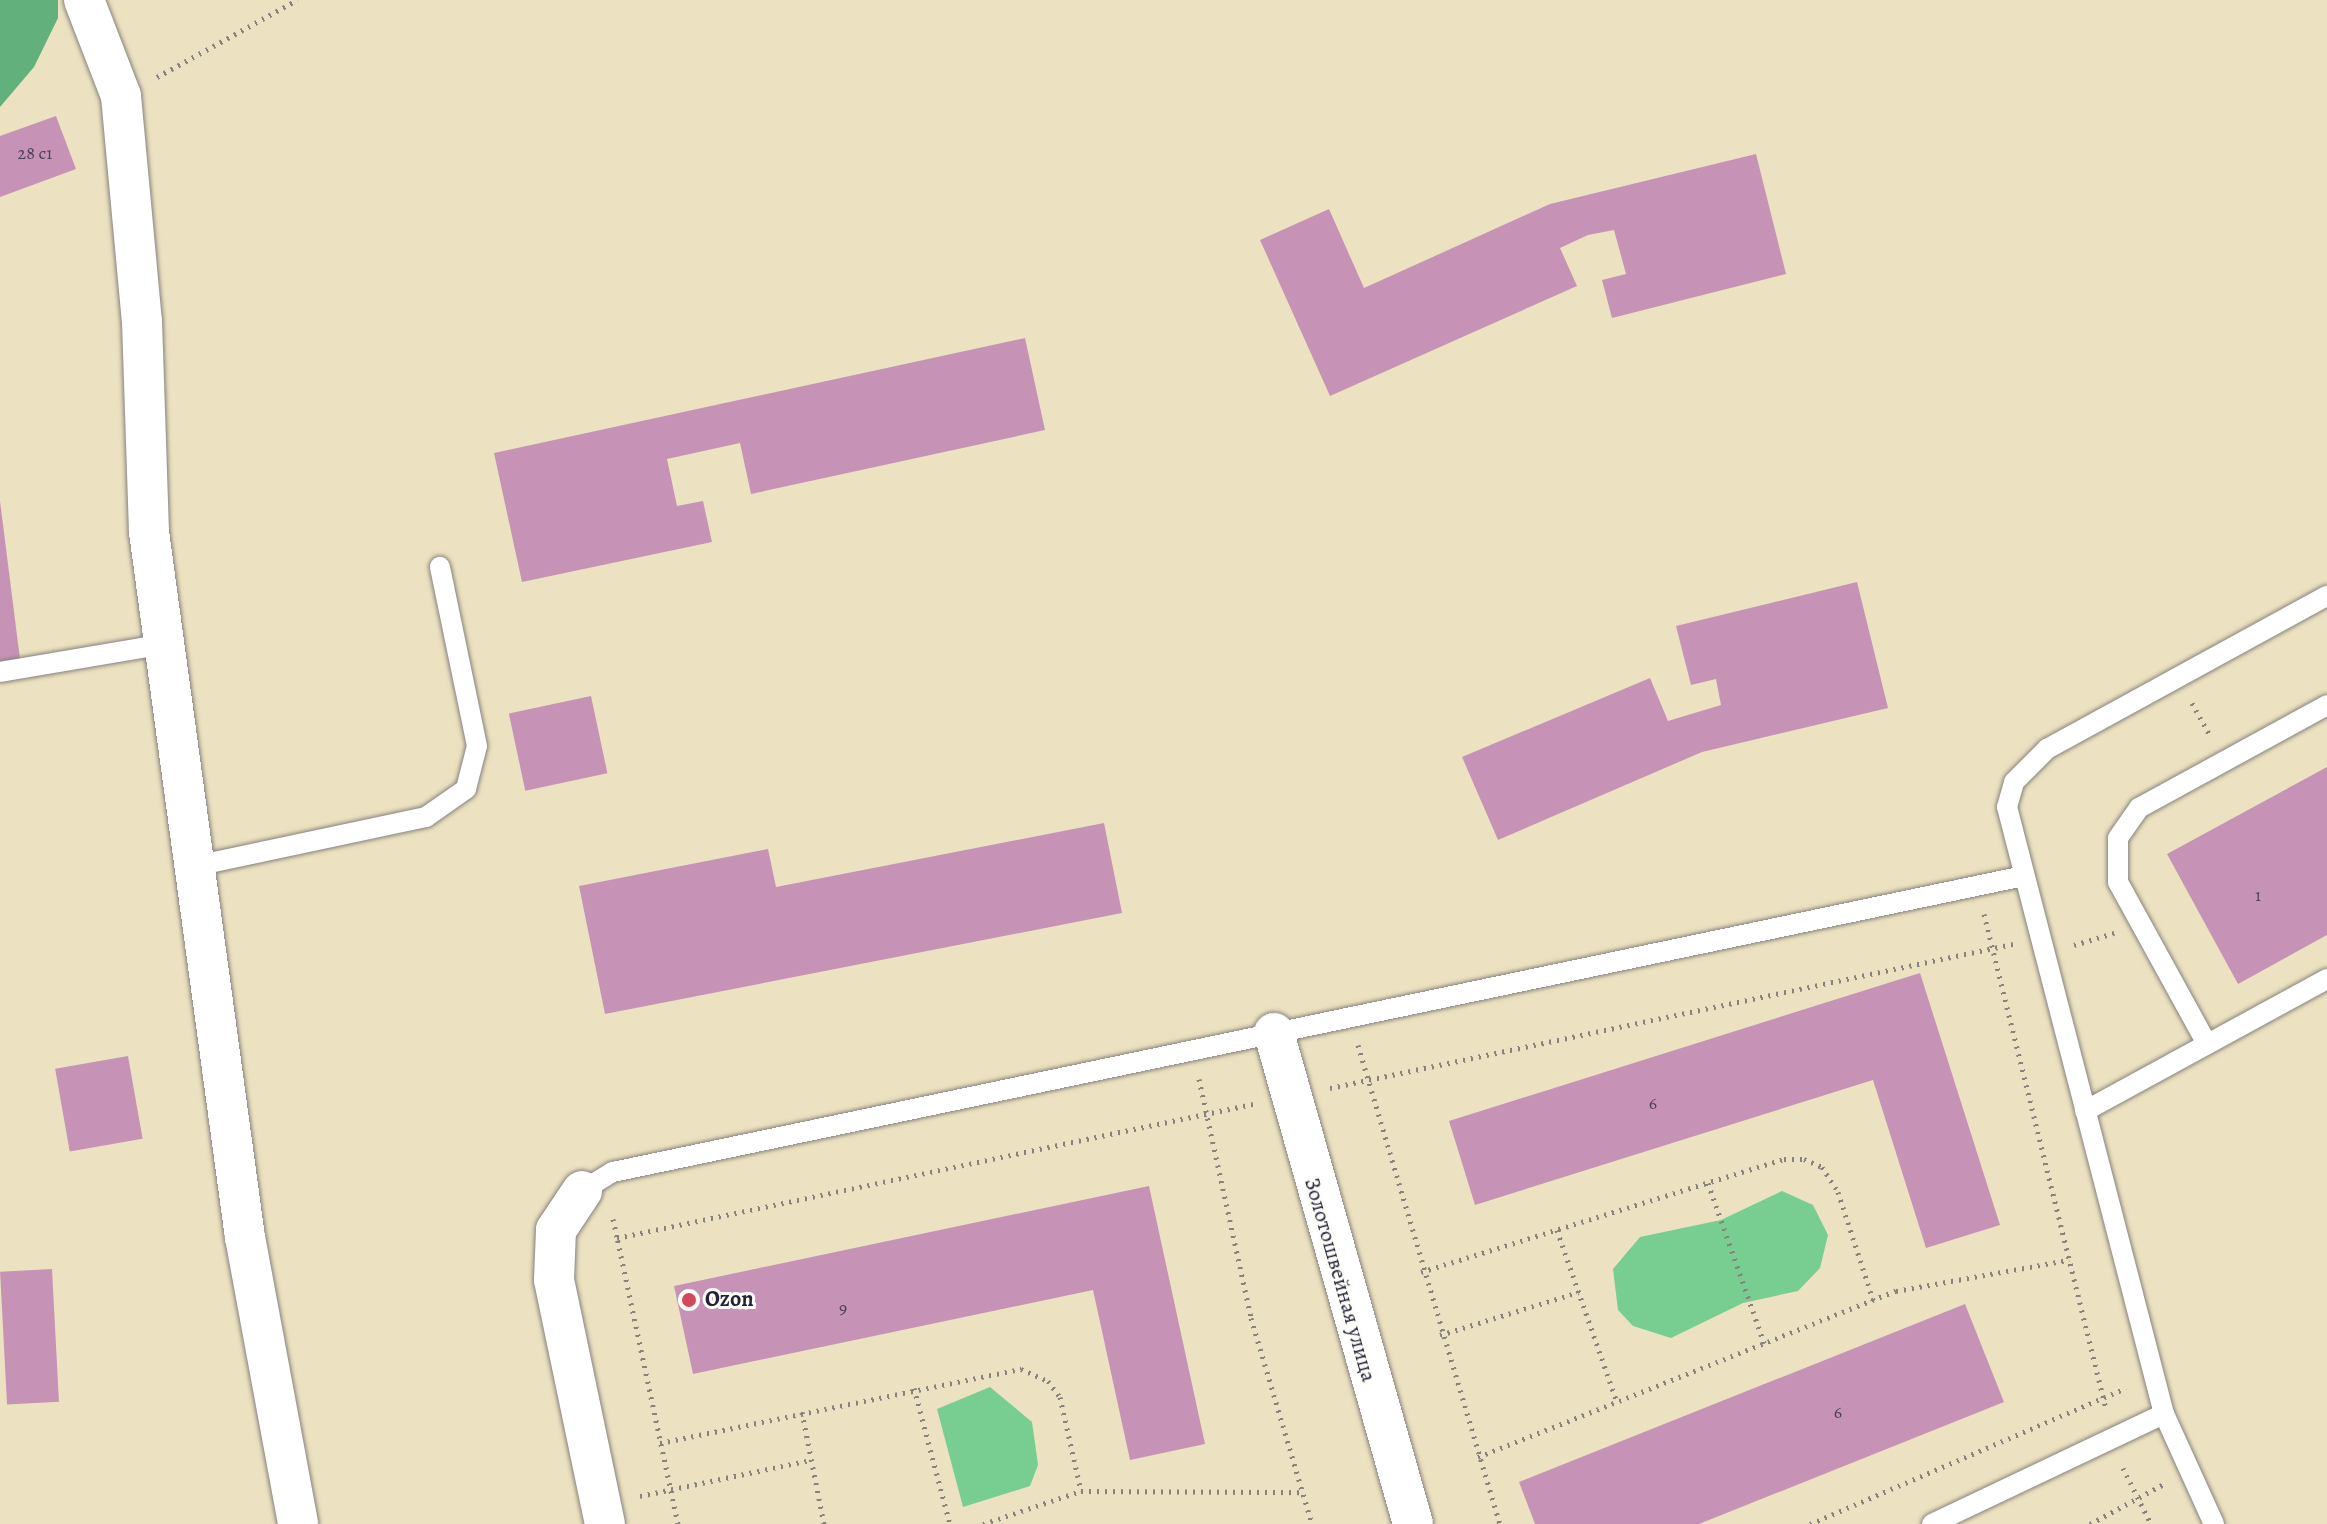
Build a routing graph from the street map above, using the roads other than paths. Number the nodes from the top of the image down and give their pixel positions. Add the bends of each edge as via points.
1 (84, 0) edge
2 (440, 567) dead end
3 (2327, 596) edge
4 (165, 644) junction
5 (0, 672) edge
6 (2327, 705) edge
7 (200, 865) junction
8 (2024, 876) junction
9 (2327, 979) edge
10 (1274, 1033) junction
11 (2207, 1044) junction
12 (2085, 1111) junction
13 (582, 1191) joint
14 (2164, 1414) junction
15 (602, 1514) edge
16 (298, 1524) edge
17 (1413, 1524) edge
18 (1932, 1524) edge
19 (2214, 1524) edge

1 - 4 street via 121,96 142,321 149,532
2 - 7 lane via 477,746 466,789 426,817
3 - 8 lane via 2027,764 2007,807
4 - 5 lane
4 - 7 street
6 - 11 lane via 2139,808 2118,838 2118,882
7 - 16 street via 245,1237
8 - 10 lane
8 - 12 lane
9 - 11 lane
10 - 13 lane via 613,1172
10 - 17 street, Золотошвейная улица
11 - 12 lane
12 - 14 lane
13 - 15 street via 556,1230 554,1280
14 - 18 lane
14 - 19 lane

